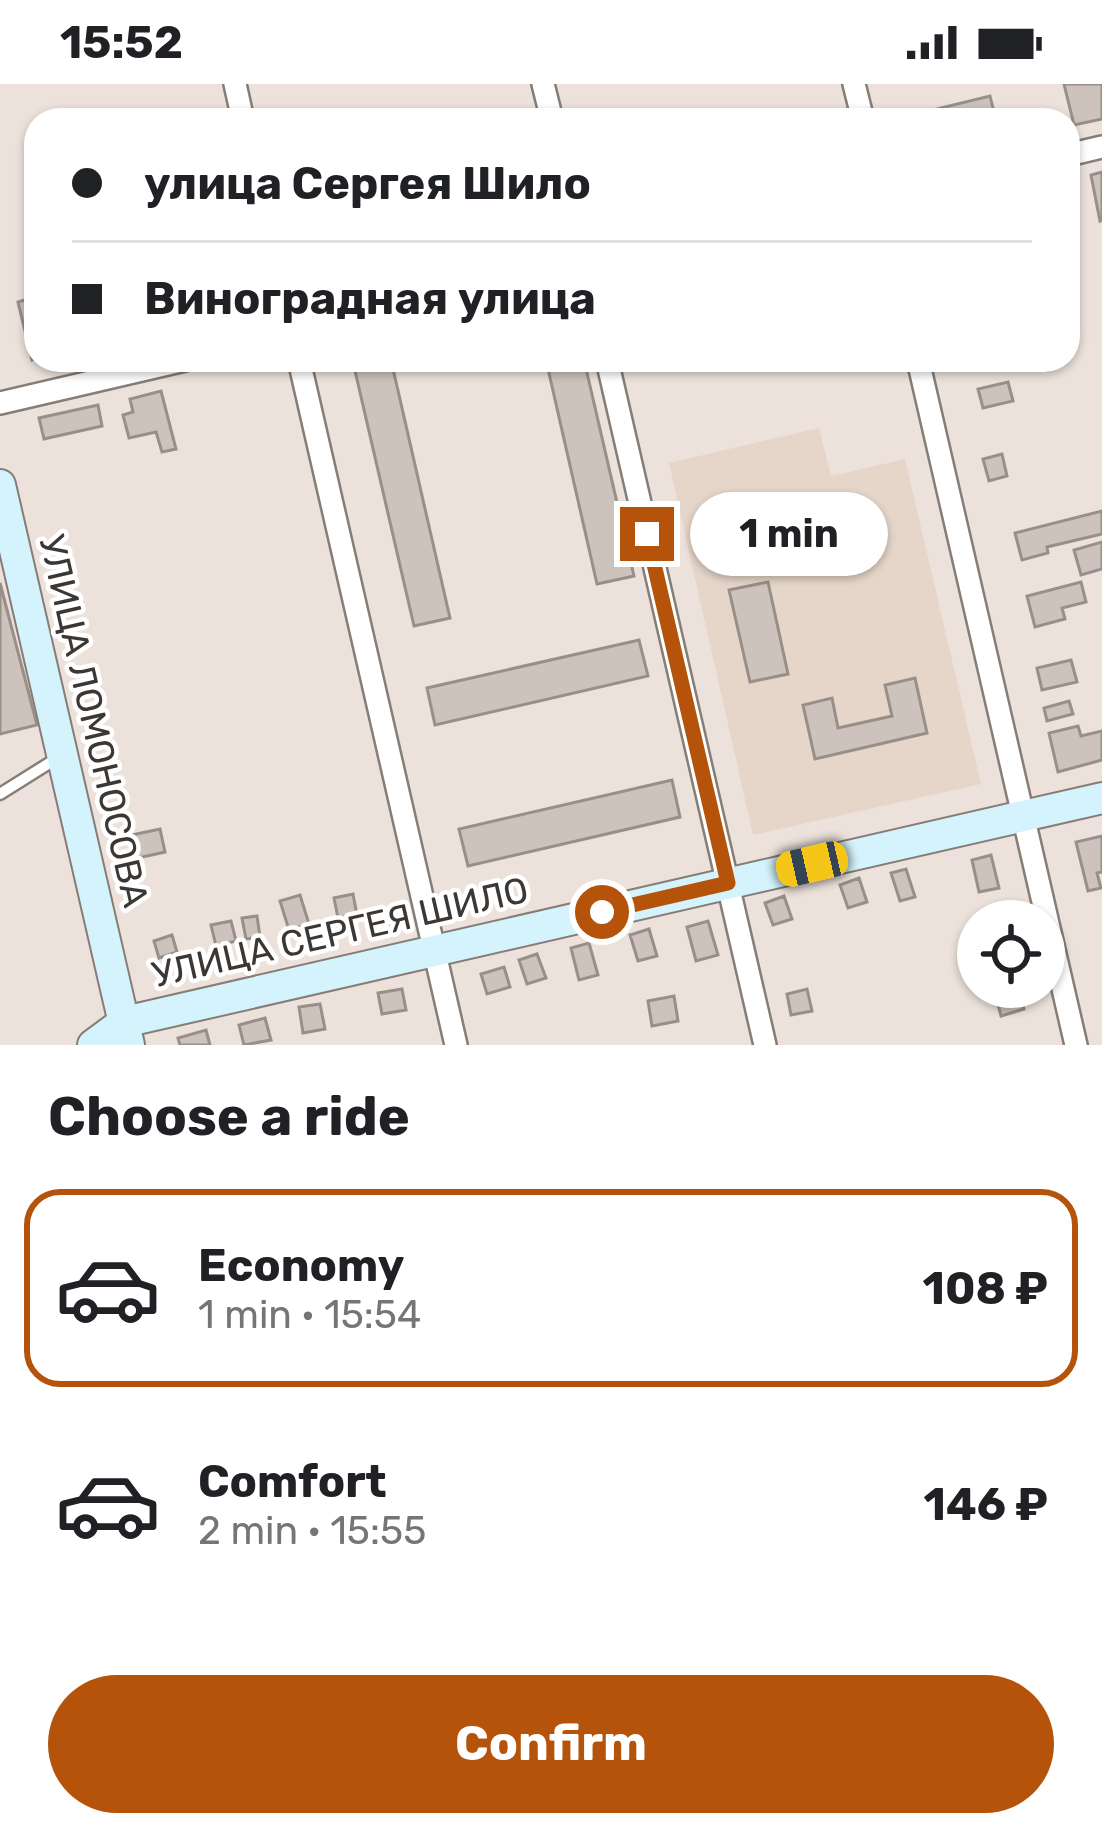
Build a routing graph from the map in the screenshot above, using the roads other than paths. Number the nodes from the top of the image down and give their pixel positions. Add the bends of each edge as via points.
1 (133, 372) edge
2 (302, 372) edge
3 (610, 372) edge
4 (921, 372) edge
5 (0, 403) edge
6 (0, 485) edge
7 (62, 755) junction
8 (0, 772) edge
9 (14, 783) junction
10 (0, 794) edge
11 (1102, 798) edge
12 (1023, 816) junction
13 (728, 883) junction
14 (435, 951) junction
15 (126, 1034) edge
16 (93, 1045) edge
17 (456, 1045) edge
18 (765, 1045) edge
19 (1076, 1045) edge

1 - 5 street
2 - 14 street
3 - 13 street
4 - 12 street
6 - 7 street, УЛИЦА ЛОМОНОСОВА
7 - 9 lane
7 - 15 street, УЛИЦА ЛОМОНОСОВА
8 - 9 lane
9 - 10 lane
11 - 12 street, УЛИЦА СЕРГЕЯ ШИЛО
12 - 13 street, УЛИЦА СЕРГЕЯ ШИЛО
12 - 19 street
13 - 14 street, УЛИЦА СЕРГЕЯ ШИЛО
13 - 18 street
14 - 15 street, УЛИЦА СЕРГЕЯ ШИЛО
14 - 17 street
15 - 16 street, УЛИЦА СЕРГЕЯ ШИЛО

